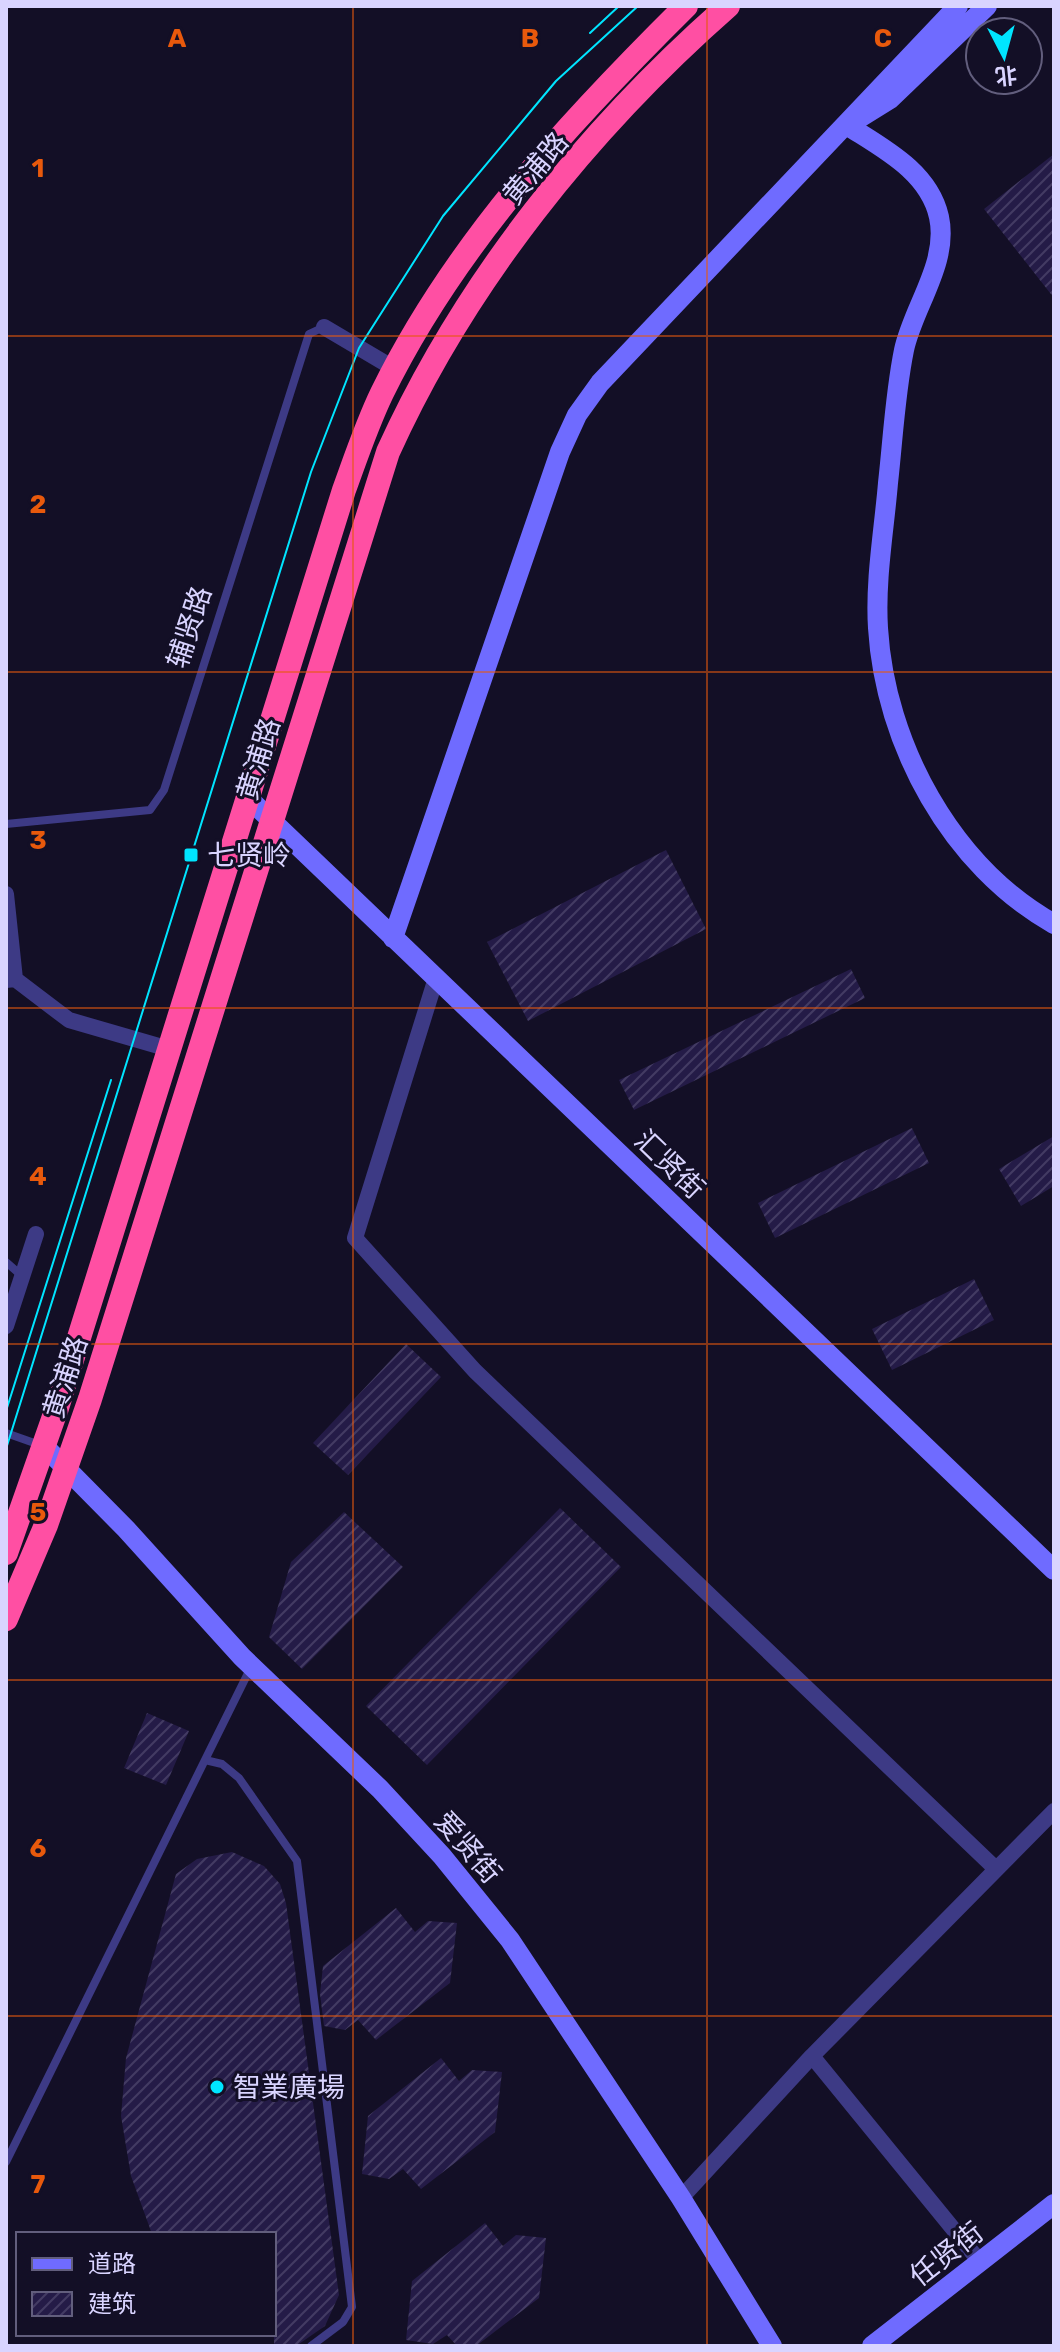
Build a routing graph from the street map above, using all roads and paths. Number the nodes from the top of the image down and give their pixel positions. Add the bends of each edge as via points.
1 (686, 6) edge
2 (728, 6) edge
3 (958, 6) edge
4 (987, 6) edge
5 (848, 126) junction
6 (324, 327) joint
7 (395, 369) junction
8 (248, 798) junction
9 (270, 820) junction
10 (6, 824) edge
11 (6, 894) edge
12 (1054, 924) edge
13 (393, 938) junction
14 (436, 978) junction
15 (10, 979) edge
16 (169, 1049) junction
17 (36, 1234) dead end
18 (6, 1262) edge
19 (22, 1277) junction
20 (6, 1326) edge
21 (6, 1433) edge
22 (44, 1446) junction
23 (66, 1468) junction
24 (6, 1553) edge
25 (1054, 1570) edge
26 (6, 1619) edge
27 (251, 1666) junction
28 (205, 1760) junction
29 (1054, 1811) edge
30 (996, 1869) junction
31 (812, 2056) junction
32 (6, 2162) edge
33 (681, 2198) junction
34 (1054, 2204) edge
35 (981, 2263) junction
36 (311, 2346) edge
37 (772, 2346) edge
38 (872, 2346) edge

1 - 7 highway, 黄浦路 via 519,184 437,296
2 - 9 highway, 黄浦路 via 628,104 554,190 500,258 435,356 371,496
3 - 5 street via 877,88
4 - 5 street via 890,99
5 - 12 street via 915,173 928,190 942,233 940,254 914,315 898,387 878,586 891,706 920,779 945,820 990,875
5 - 13 street via 630,351 577,415
6 - 7 street
6 - 10 lane, 辅贤路 via 309,334 164,790 150,810
7 - 8 highway, 黄浦路 via 344,490
8 - 9 street, 汇贤街
8 - 16 highway, 黄浦路
9 - 13 street, 汇贤街
9 - 23 highway, 黄浦路
11 - 15 street
13 - 14 street, 汇贤街
14 - 25 street, 汇贤街
14 - 30 street via 355,1238 475,1371
15 - 16 street via 69,1020
16 - 22 highway, 黄浦路
17 - 19 street
18 - 19 lane
19 - 20 street
21 - 22 lane
22 - 23 street, 爱贤街
22 - 24 highway, 黄浦路
23 - 26 highway, 黄浦路
23 - 27 street, 爱贤街
27 - 28 lane
27 - 33 street, 爱贤街 via 380,1789 510,1940
28 - 32 lane
28 - 36 lane via 222,1764 239,1778 297,1861 352,2307 343,2322
29 - 30 street
30 - 31 street
31 - 33 street
31 - 35 street
33 - 37 street, 爱贤街
34 - 35 street, 任贤街
35 - 38 street, 任贤街

